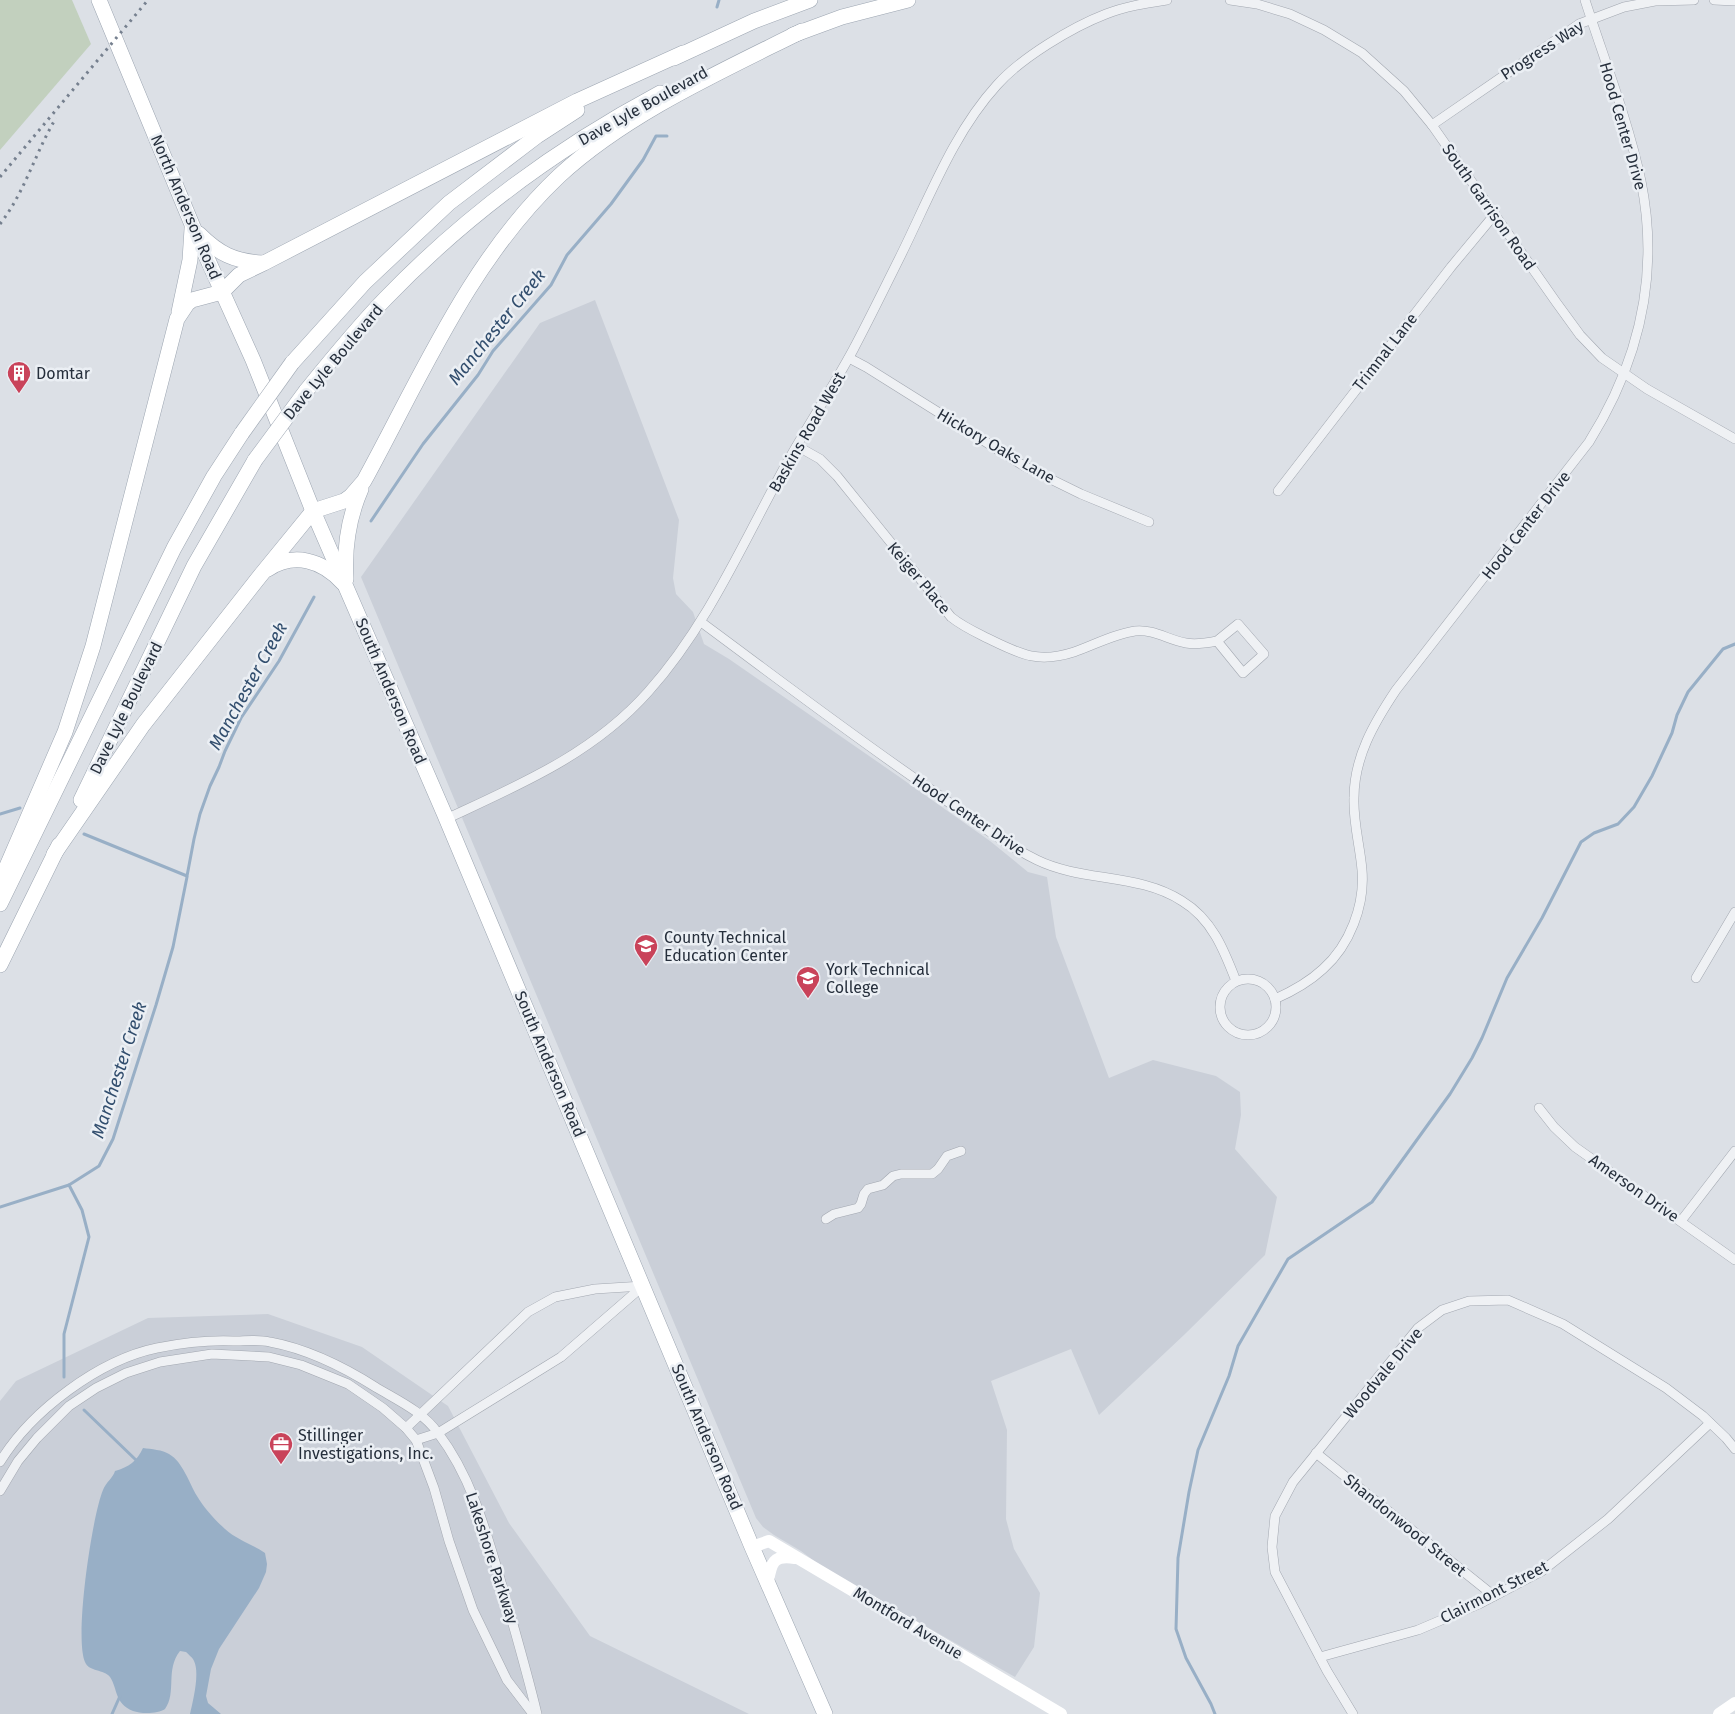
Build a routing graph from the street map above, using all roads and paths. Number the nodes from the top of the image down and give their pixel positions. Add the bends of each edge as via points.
1 (99, 0) edge
2 (810, 0) edge
3 (908, 0) edge
4 (1167, 0) edge
5 (1230, 0) edge
6 (1585, 0) edge
7 (1694, 0) edge
8 (1714, 0) edge
9 (1735, 1) edge
10 (1123, 4) edge
11 (1591, 19) junction
12 (802, 31) junction
13 (683, 53) junction
14 (1432, 125) junction
15 (1495, 214) junction
16 (192, 227) junction
17 (264, 263) junction
18 (222, 292) junction
19 (177, 319) junction
20 (848, 358) junction
21 (1625, 374) junction
22 (276, 413) joint
23 (1735, 439) edge
24 (797, 446) junction
25 (364, 481) junction
26 (1278, 491) dead end
27 (313, 511) junction
28 (1149, 522) dead end
29 (260, 576) junction
30 (347, 588) junction
31 (701, 622) junction
32 (1217, 641) junction
33 (446, 819) junction
34 (54, 854) junction
35 (0, 882) edge
36 (0, 904) edge
37 (1735, 912) edge
38 (0, 966) edge
39 (1696, 978) dead end
40 (1236, 981) junction
41 (1275, 999) junction
42 (1539, 1108) dead end
43 (961, 1151) dead end
44 (1735, 1151) edge
45 (826, 1218) dead end
46 (1681, 1221) junction
47 (1735, 1260) edge
48 (643, 1286) junction
49 (421, 1414) junction
50 (1710, 1422) junction
51 (406, 1428) junction
52 (438, 1432) junction
53 (416, 1440) junction
54 (1735, 1449) edge
55 (1316, 1453) junction
56 (0, 1462) edge
57 (0, 1491) edge
58 (752, 1547) junction
59 (798, 1558) junction
60 (768, 1581) junction
61 (1494, 1596) junction
62 (1320, 1657) junction
63 (1735, 1703) edge
64 (533, 1714) edge
65 (537, 1714) edge
66 (825, 1714) edge
67 (1061, 1714) edge
68 (1354, 1714) edge
69 (1719, 1714) edge

1 - 16 main road, North Anderson Road
2 - 13 main road, Dave Lyle Boulevard
3 - 12 main road, Dave Lyle Boulevard
4 - 10 street
5 - 14 street, South Garrison Road via 1290,14 1358,50 1404,91
6 - 11 street, Hood Center Drive
7 - 11 street, Progress Way via 1624,7
8 - 9 street
10 - 20 street, Baskins Road West via 1037,51 999,83 978,108 956,144
11 - 14 street, Progress Way via 1578,24
11 - 21 street, Hood Center Drive via 1633,150 1646,216 1648,249 1644,303
12 - 25 main road via 638,117 589,151 539,196 479,271
12 - 34 main road, Dave Lyle Boulevard, bridge via 715,66 650,99 514,186 399,285 346,342 255,460 194,566
13 - 17 main road via 577,101
13 - 36 main road, Dave Lyle Boulevard, bridge via 569,115 449,203 365,282 292,363 214,476 174,548
14 - 15 street, South Garrison Road
15 - 21 street, South Garrison Road via 1580,335 1602,358
15 - 26 street, Trimnal Lane
16 - 17 main road via 222,253 240,261
16 - 18 main road, North Anderson Road
16 - 19 main road via 187,277
17 - 18 main road via 239,275
18 - 19 main road via 192,300
18 - 22 main road, North Anderson Road
19 - 35 main road via 83,680 62,740
20 - 24 street, Baskins Road West
20 - 28 street, Hickory Oaks Lane via 866,366 1024,466 1080,494
21 - 23 street, South Garrison Road
21 - 41 street, Hood Center Drive via 1603,421 1575,462 1382,710 1362,750 1357,772 1354,813 1362,892 1357,914 1339,950 1324,968 1294,990
22 - 27 main road, South Anderson Road
24 - 31 street, Baskins Road West
24 - 32 street, Keiger Place via 820,459 837,476 951,617 1014,652 1038,658 1051,657 1133,632 1156,632 1184,643
25 - 27 main road via 344,501
25 - 30 main road via 349,521
27 - 29 main road
27 - 30 main road, South Anderson Road
29 - 30 main road via 279,563 301,559 324,567
29 - 34 main road via 142,725
30 - 33 main road, South Anderson Road
31 - 33 street, Baskins Road West via 648,692 594,741 538,776
31 - 40 street, Hood Center Drive via 1016,849 1053,867 1146,886 1182,900 1213,931
32 - 32 street via 1243,672 1264,654 1238,624
33 - 48 main road, South Anderson Road
34 - 38 main road, Dave Lyle Boulevard
37 - 39 street
40 - 41 street via 1246,978 1264,983
40 - 41 street via 1228,986 1219,1003 1223,1021 1237,1033 1246,1036 1264,1030 1275,1016
42 - 46 street, Amerson Drive via 1575,1147
43 - 45 street via 947,1156 932,1174 894,1176 883,1185 870,1188 858,1208
44 - 46 street
46 - 47 street, Amerson Drive
48 - 49 street via 595,1289 555,1297 528,1312
48 - 52 street via 561,1358
48 - 58 main road, South Anderson Road
49 - 51 street
49 - 52 street, Lakeshore Parkway
49 - 56 street, Lakeshore Parkway via 348,1370 301,1350 268,1341 211,1340 156,1348 120,1360 88,1377 26,1427
50 - 54 street, Woodvale Drive
50 - 55 street, Woodvale Drive via 1666,1388 1563,1324 1508,1300 1469,1301 1442,1310 1418,1328
50 - 61 street, Clairmont Street via 1608,1519 1542,1571
51 - 53 street, Lakeshore Parkway
51 - 57 street, Lakeshore Parkway via 348,1384 301,1365 269,1358 212,1354 160,1362 126,1373 69,1406 30,1445
52 - 53 street
52 - 65 street, Lakeshore Parkway via 466,1477 486,1530
53 - 64 street, Lakeshore Parkway via 473,1610 508,1680
55 - 61 street, Shandonwood Street
55 - 62 street, Woodvale Drive via 1293,1482 1275,1516 1272,1547 1275,1572
58 - 59 street, Montford Avenue via 769,1541
58 - 60 main road, South Anderson Road
59 - 60 street via 785,1557 775,1561 770,1567
59 - 67 street, Montford Avenue
60 - 66 main road, South Anderson Road
61 - 62 street, Clairmont Street via 1418,1630
62 - 68 street, Woodvale Drive
63 - 69 street

